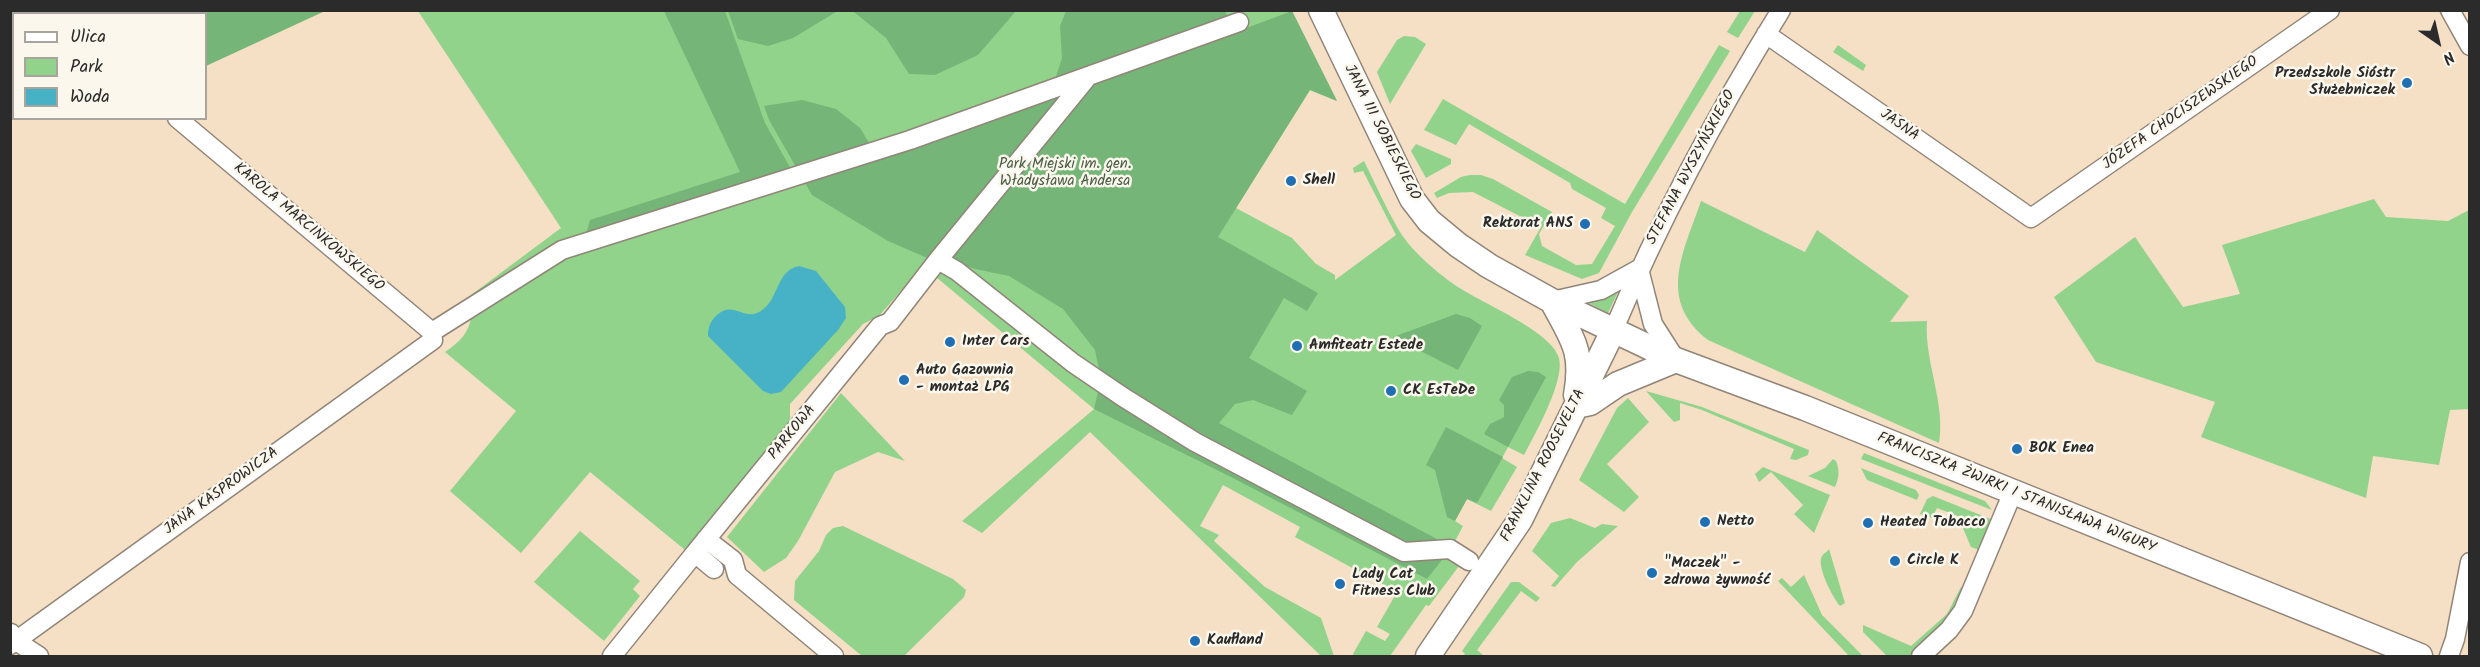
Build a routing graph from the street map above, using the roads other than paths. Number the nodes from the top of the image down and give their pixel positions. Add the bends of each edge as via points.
1 (1321, 10) edge
2 (1781, 10) edge
3 (2330, 10) edge
4 (2450, 10) edge
5 (1239, 22) dead end
6 (1767, 34) junction
7 (2469, 46) edge
8 (1087, 78) junction
9 (179, 120) edge
10 (2031, 218) joint
11 (938, 260) junction
12 (1639, 269) junction
13 (1552, 301) junction
14 (1613, 331) junction
15 (433, 336) junction
16 (1676, 360) junction
17 (1576, 406) junction
18 (2013, 492) junction
19 (700, 546) junction
20 (1469, 561) dead end
21 (2469, 562) edge
22 (714, 569) dead end
23 (2463, 603) junction
24 (2469, 625) edge
25 (12, 639) edge
26 (39, 657) edge
27 (612, 657) edge
28 (834, 657) edge
29 (1428, 657) edge
30 (1921, 657) edge
31 (2420, 657) edge
32 (2449, 657) edge

1 - 13 street, JANA III SOBIESKIEGO via 1412,199 1429,221 1490,266
2 - 6 street, STEFANA WYSZYŃSKIEGO
3 - 10 street, JÓZEFA CHOCISZEWSKIEGO
4 - 7 street
5 - 8 street, JANA KASPROWICZA
6 - 10 street, JASNA
6 - 12 street, STEFANA WYSZYŃSKIEGO via 1706,138
8 - 11 street, PARKOWA
8 - 15 street, JANA KASPROWICZA via 790,180 561,250
9 - 15 street, KAROLA MARCINKOWSKIEGO
11 - 19 street, PARKOWA
11 - 20 street via 1073,363 1196,442 1404,552 1450,549
12 - 13 street via 1601,290
12 - 14 street, STEFANA WYSZYŃSKIEGO
12 - 16 street via 1653,324
13 - 14 street, JANA III SOBIESKIEGO
13 - 17 street via 1578,355
14 - 16 street, FRANCISZKA ŻWIRKI I STANISŁAWA WIGURY
14 - 17 street, FRANKLINA ROOSEVELTA
15 - 25 street, JANA KASPROWICZA
16 - 17 street via 1618,384 1590,403
16 - 18 street, FRANCISZKA ŻWIRKI I STANISŁAWA WIGURY
17 - 29 street, FRANKLINA ROOSEVELTA via 1520,519
18 - 30 street via 1962,611
18 - 31 street, FRANCISZKA ŻWIRKI I STANISŁAWA WIGURY
19 - 22 street
19 - 27 street, PARKOWA
19 - 28 street via 734,560 737,574
21 - 23 street
23 - 24 street
23 - 32 street
25 - 26 street

